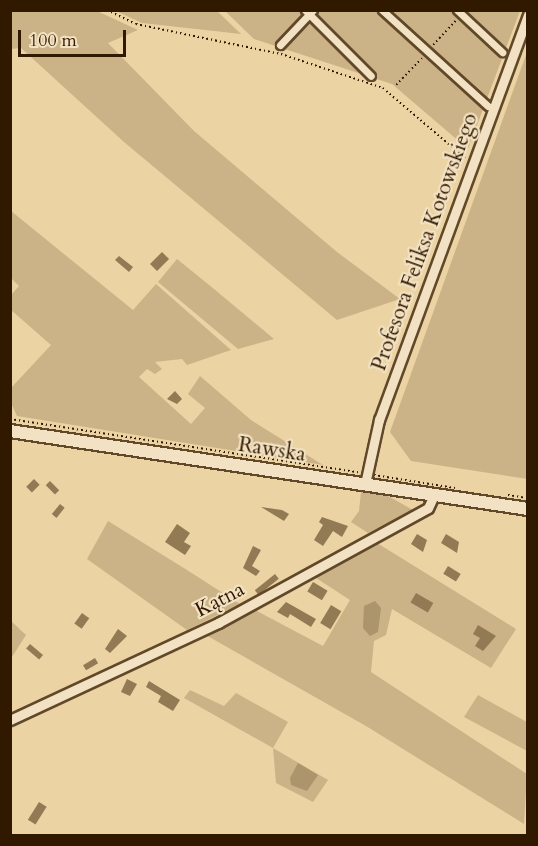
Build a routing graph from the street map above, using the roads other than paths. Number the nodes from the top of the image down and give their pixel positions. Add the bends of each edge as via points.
1 (382, 10) edge
2 (457, 10) edge
3 (309, 12) edge
4 (528, 14) edge
5 (279, 45) dead end
6 (502, 52) dead end
7 (371, 76) dead end
8 (488, 106) dead end
9 (10, 431) edge
10 (366, 479) junction
11 (434, 495) junction
12 (528, 509) edge
13 (10, 720) edge

1 - 8 street
2 - 6 street
3 - 5 street
3 - 7 street
4 - 10 street, Profesora Feliksa Kotowskiego via 379,420
9 - 10 main road, Rawska
10 - 11 main road, Rawska
11 - 12 main road, Rawska
11 - 13 street, Kątna via 428,508 218,623

